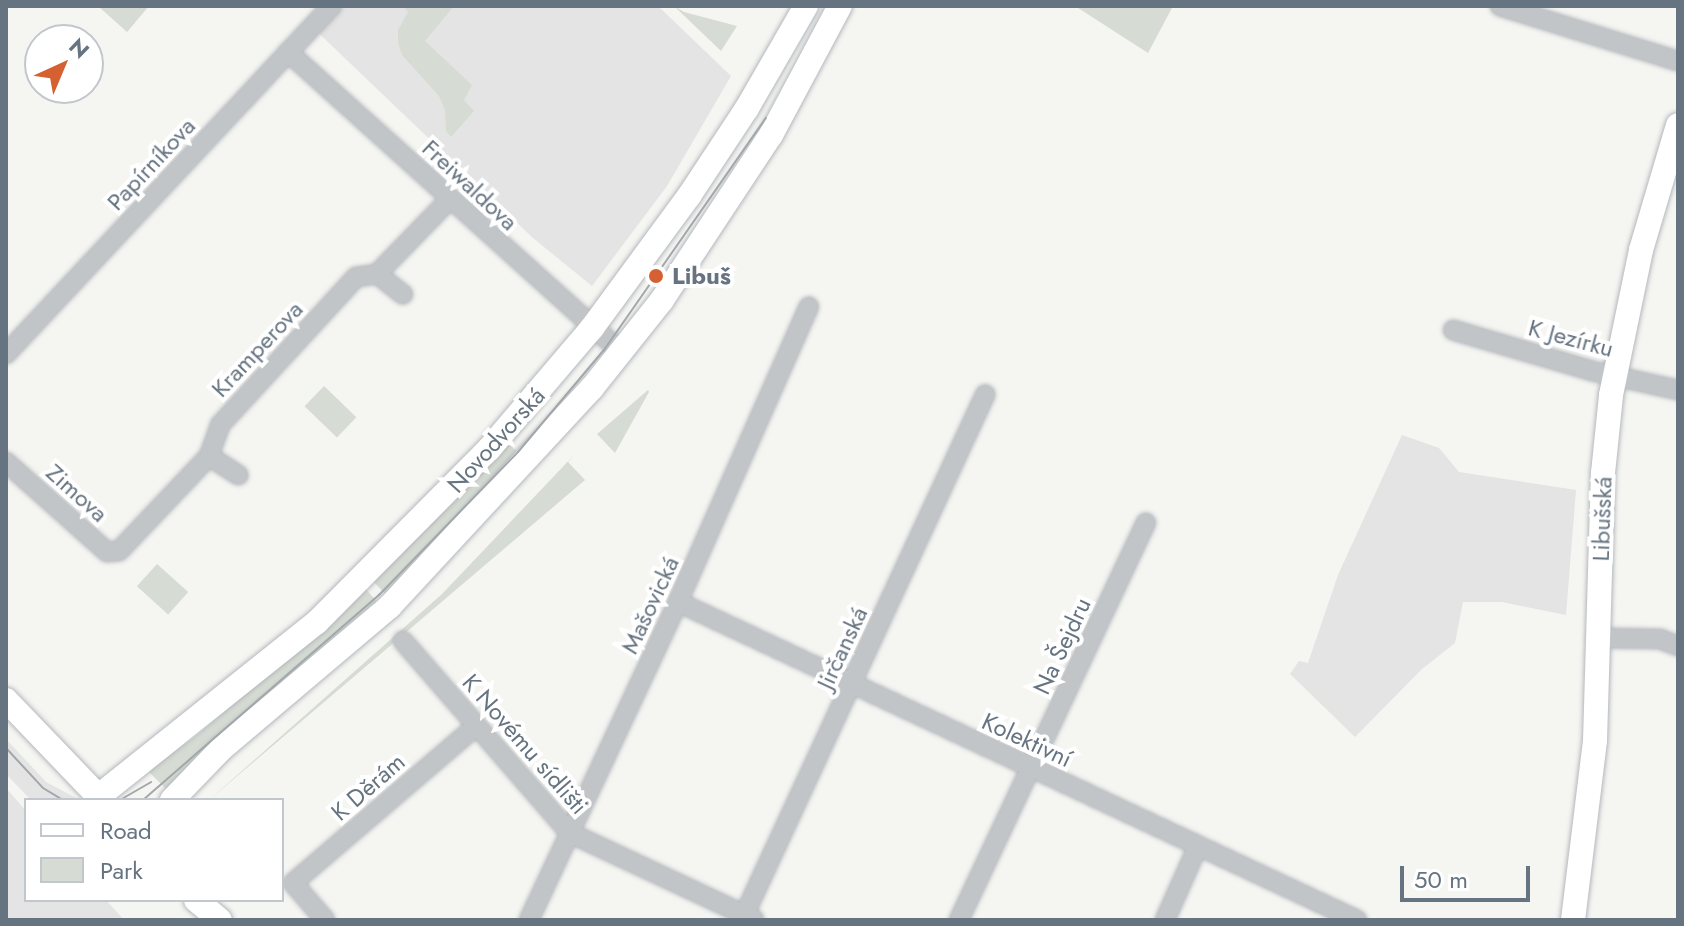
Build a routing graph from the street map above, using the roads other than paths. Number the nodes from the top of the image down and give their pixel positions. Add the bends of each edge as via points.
1 (332, 6) edge
2 (806, 6) edge
3 (840, 6) edge
4 (1500, 6) edge
5 (288, 52) junction
6 (1678, 61) edge
7 (1678, 125) edge
8 (450, 199) junction
9 (377, 274) junction
10 (403, 294) dead end
11 (809, 307) dead end
12 (592, 328) junction
13 (1453, 330) dead end
14 (12, 348) edge
15 (621, 352) junction
16 (1614, 375) junction
17 (1678, 390) edge
18 (985, 395) dead end
19 (209, 456) junction
20 (6, 462) edge
21 (238, 475) dead end
22 (1146, 523) dead end
23 (119, 551) joint
24 (678, 602) junction
25 (1599, 638) junction
26 (403, 641) dead end
27 (1678, 646) edge
28 (851, 684) junction
29 (6, 700) edge
30 (476, 726) junction
31 (1031, 768) junction
32 (100, 798) edge
33 (174, 798) edge
34 (570, 833) junction
35 (1197, 848) junction
36 (198, 902) edge
37 (747, 918) edge
38 (220, 920) edge
39 (325, 920) edge
40 (529, 920) edge
41 (959, 920) edge
42 (1165, 920) edge
43 (1357, 920) edge
44 (1573, 920) edge

1 - 5 street, Papírníkova
2 - 12 main road, Novodvorská via 689,196
3 - 15 main road, Novodvorská via 771,135 662,300
4 - 6 street
5 - 8 street, Freiwaldova
5 - 14 street, Papírníkova
7 - 16 main road, Libušská via 1641,250
8 - 9 street, Kramperova
8 - 12 street, Freiwaldova
9 - 10 street
9 - 19 street, Kramperova via 356,277 220,425
11 - 24 street, Mašovická
12 - 15 street, Freiwaldova
12 - 32 main road, Novodvorská via 451,489 317,622
13 - 16 street, K Jezírku
15 - 33 main road, Novodvorská via 564,421 390,606 221,749
16 - 17 street, K Jezírku
16 - 25 main road, Libušská via 1603,473
18 - 28 street, Jirčanská
19 - 21 street
19 - 23 street, Kramperova
20 - 23 street, Zimova via 107,552
22 - 31 street, Na Šejdru
24 - 28 street, Kolektivní
24 - 34 street, Mašovická
25 - 27 street via 1660,639
25 - 44 main road, Libušská via 1595,741
26 - 30 street, K Novému sídlišti
28 - 31 street, Kolektivní
28 - 37 street, Jirčanská
29 - 32 main road
30 - 34 street, K Novému sídlišti
30 - 39 street, K Děrám via 293,883
31 - 35 street, Kolektivní
31 - 41 street, Na Šejdru
34 - 37 street, K Novému sídlišti
34 - 40 street, Mašovická
35 - 42 street
35 - 43 street, Kolektivní
36 - 38 main road

